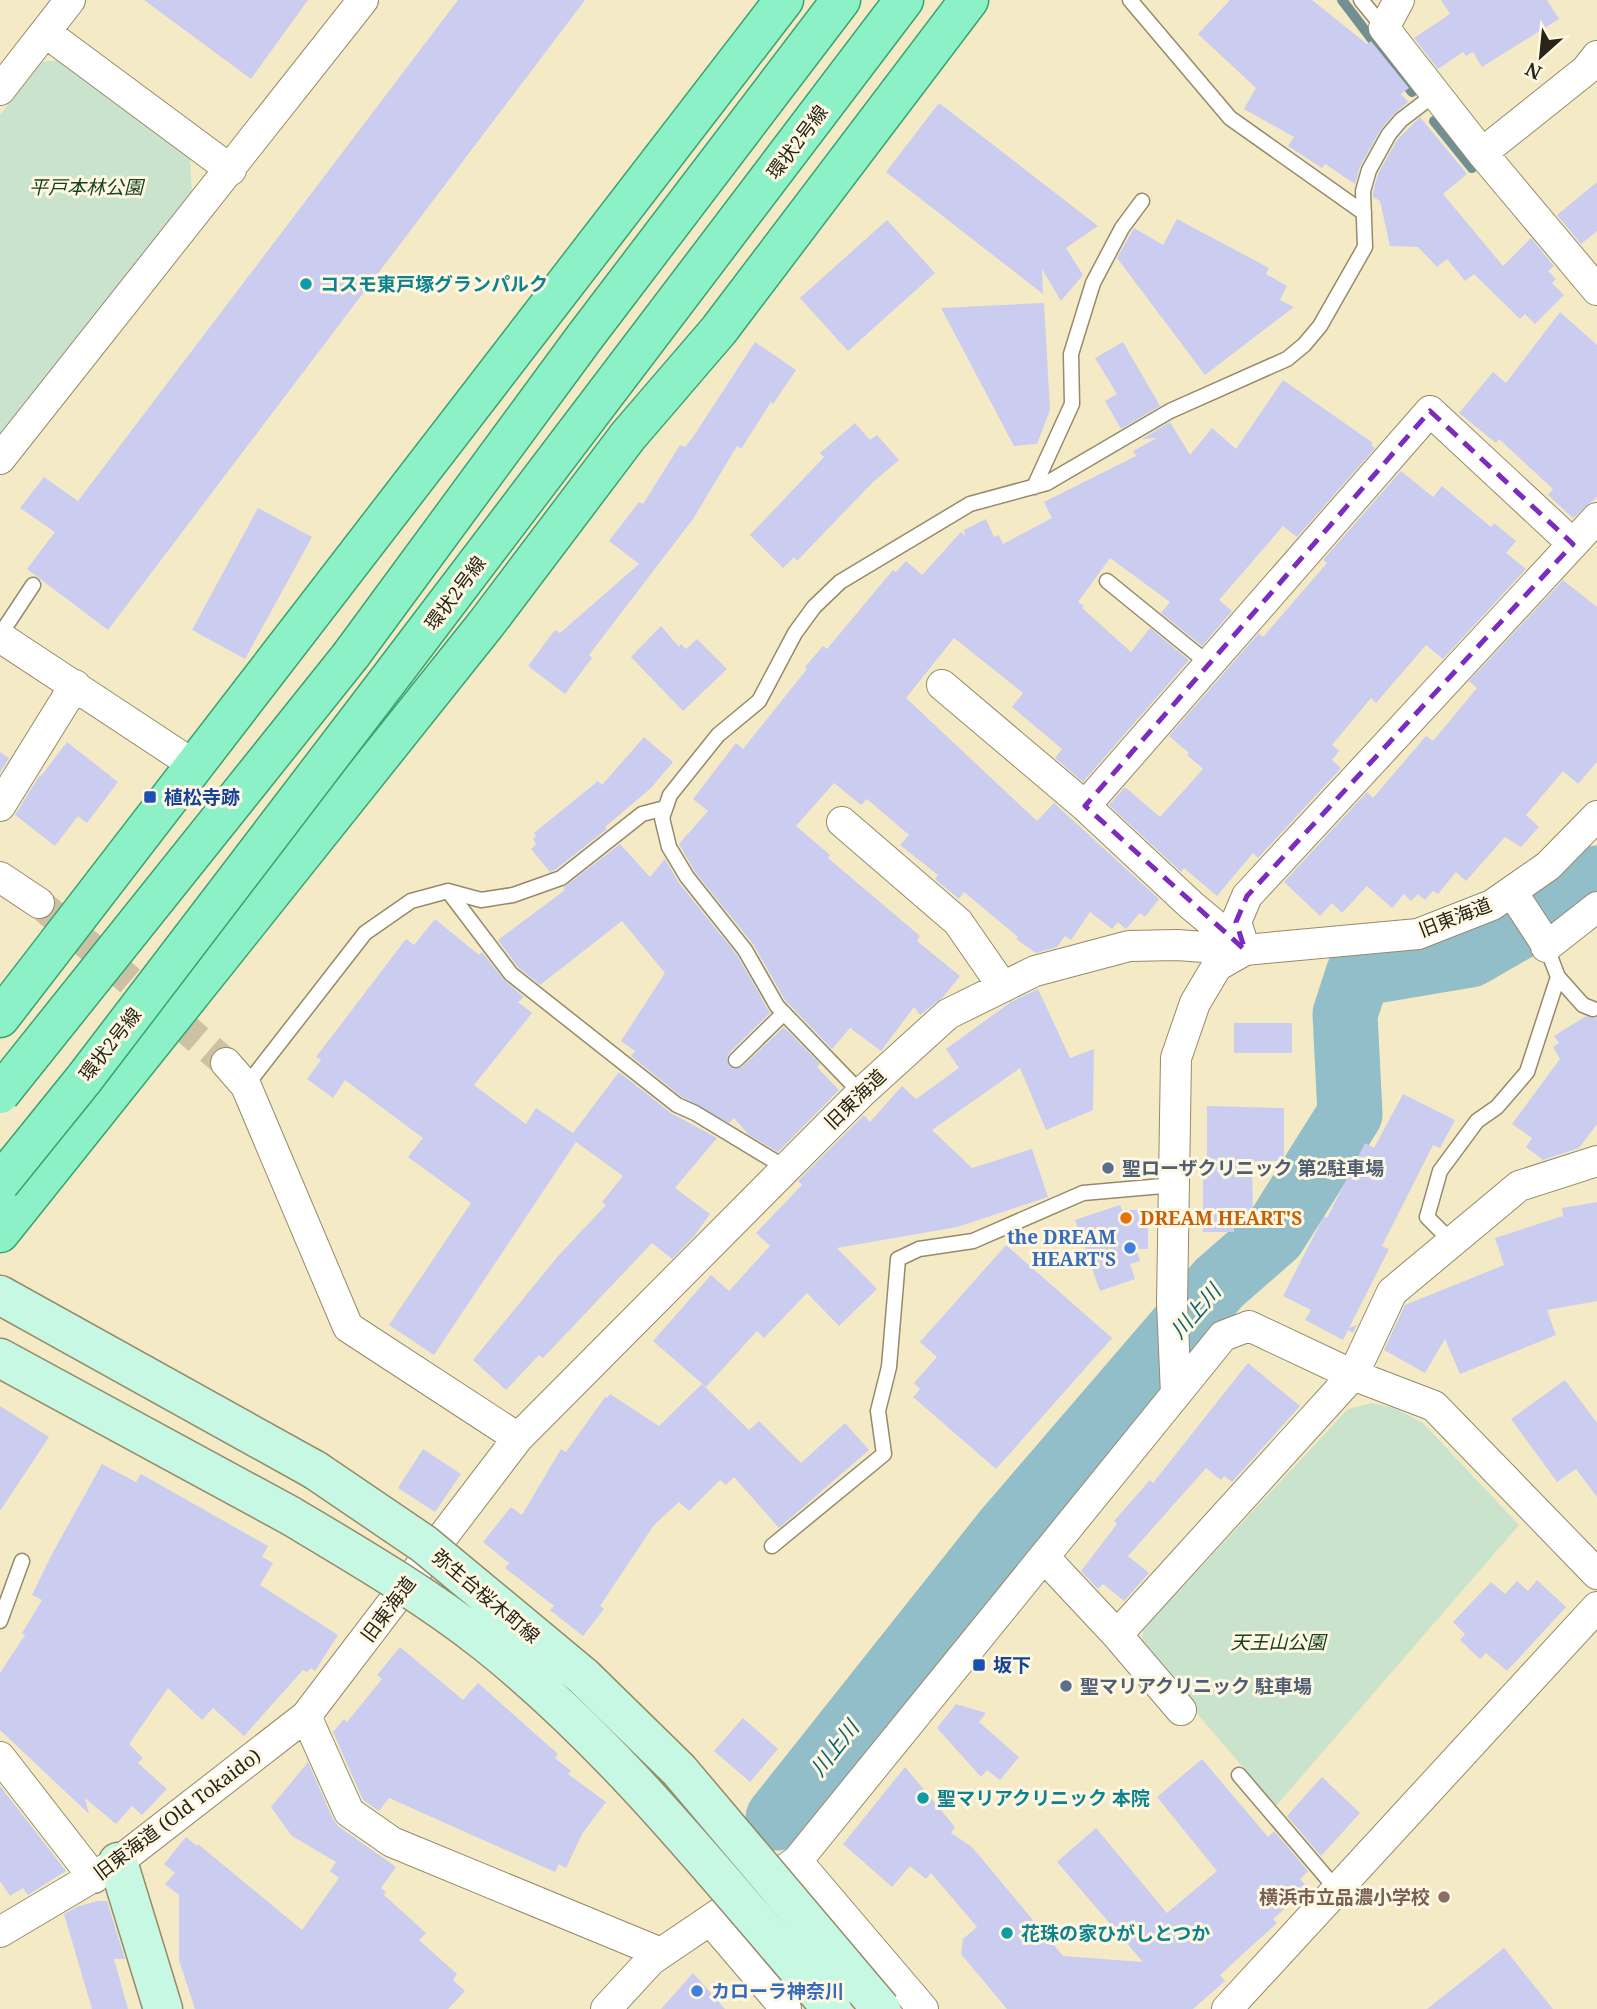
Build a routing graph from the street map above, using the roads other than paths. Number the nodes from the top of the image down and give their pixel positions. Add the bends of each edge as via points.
1 (69, 0) edge
2 (363, 0) edge
3 (784, 0) edge
4 (812, 0) edge
5 (841, 0) edge
6 (904, 0) edge
7 (916, 0) edge
8 (969, 0) edge
9 (1130, 0) edge
10 (1361, 0) edge
11 (1399, 0) edge
12 (1384, 27) junction
13 (45, 32) junction
14 (1597, 56) edge
15 (0, 90) edge
16 (1435, 94) junction
17 (1482, 153) junction
18 (230, 170) junction
19 (1142, 201) dead end
20 (1364, 213) junction
21 (1592, 277) edge
22 (584, 338) junction
23 (628, 436) junction
24 (0, 459) edge
25 (1034, 487) junction
26 (1597, 518) edge
27 (1573, 544) junction
28 (1107, 581) dead end
29 (33, 585) dead end
30 (0, 636) edge
31 (1209, 664) junction
32 (75, 685) junction
33 (942, 685) dead end
34 (194, 765) junction
35 (0, 806) edge
36 (1085, 806) junction
37 (665, 808) junction
38 (1597, 816) edge
39 (842, 822) dead end
40 (0, 877) edge
41 (449, 891) junction
42 (1517, 899) junction
43 (40, 903) tunnel mouth
44 (1597, 907) edge
45 (1545, 944) junction
46 (1245, 950) junction
47 (1558, 977) junction
48 (1003, 987) junction
49 (1593, 1009) dead end
50 (784, 1013) junction
51 (0, 1018) edge
52 (736, 1060) dead end
53 (226, 1063) tunnel mouth
54 (246, 1086) junction
55 (861, 1093) junction
56 (0, 1094) edge
57 (1597, 1161) edge
58 (786, 1168) junction
59 (0, 1183) edge
60 (1174, 1185) junction
61 (0, 1233) edge
62 (1452, 1242) junction
63 (0, 1295) edge
64 (0, 1358) edge
65 (1353, 1375) junction
66 (1176, 1385) junction
67 (517, 1438) junction
68 (772, 1546) dead end
69 (1044, 1557) junction
70 (425, 1560) junction
71 (22, 1561) dead end
72 (1597, 1574) edge
73 (1597, 1607) edge
74 (0, 1621) edge
75 (1117, 1635) junction
76 (1181, 1710) dead end
77 (306, 1716) junction
78 (0, 1757) edge
79 (1239, 1775) dead end
80 (797, 1861) junction
81 (106, 1870) junction
82 (764, 1884) junction
83 (1338, 1891) junction
84 (710, 1920) junction
85 (0, 1932) edge
86 (661, 1953) junction
87 (163, 2009) edge
88 (606, 2009) edge
89 (786, 2009) edge
90 (832, 2009) edge
91 (881, 2009) edge
92 (923, 2009) edge
93 (1227, 2009) edge

1 - 13 street
2 - 18 street
3 - 34 main road
4 - 22 main road
5 - 22 main road
6 - 59 main road, 環状2号線, bridge via 117,1036
7 - 23 main road via 823,148
8 - 23 main road via 719,330
9 - 20 lane via 1230,118
10 - 12 lane
11 - 12 street
12 - 16 street
13 - 15 street
13 - 18 street
14 - 17 street via 1586,70
16 - 17 street
16 - 20 lane via 1389,134 1369,170 1363,191
17 - 21 street
18 - 24 street
19 - 25 lane via 1093,283 1071,354 1072,404
20 - 25 lane via 1365,247 1320,326 1304,345 1287,359 1170,411 1047,484
22 - 56 main road, bridge via 351,655
23 - 61 main road via 486,624
25 - 37 lane via 970,504 840,582 795,633 759,701 718,735 670,795
26 - 27 street
27 - 31 street via 1430,411
27 - 46 street via 1247,897 1236,922
28 - 31 lane
29 - 30 lane
30 - 32 street
31 - 36 street
32 - 34 street
32 - 35 street
33 - 36 street
34 - 51 main road
36 - 46 street
37 - 41 lane via 642,814 561,877 513,895 481,900
37 - 50 lane via 668,848 745,950
38 - 42 street, 旧東海道
39 - 48 street via 958,922
40 - 43 street
41 - 54 lane via 411,901 365,933
41 - 58 lane via 512,974 677,1105
42 - 45 street
42 - 46 street, 旧東海道 via 1418,934
44 - 45 street
45 - 47 lane
46 - 48 street, 旧東海道 via 1177,944 1129,946 1035,971
46 - 60 street via 1217,966 1195,1003 1176,1058
47 - 49 lane via 1583,1005
47 - 62 lane via 1527,1072 1497,1107 1478,1121 1440,1171 1427,1217
48 - 55 street, 旧東海道 via 948,1014
50 - 52 lane
50 - 55 lane
53 - 54 street
54 - 67 street via 348,1326
55 - 58 street, 旧東海道
57 - 62 street via 1519,1186
58 - 67 street, 旧東海道
60 - 66 street via 1171,1303
60 - 68 lane via 1083,1194 973,1241 919,1249 898,1259 889,1367 877,1410 884,1454
62 - 65 street via 1392,1292
63 - 91 main road, 弥生台桜木町線, bridge via 316,1469 424,1544 583,1676 679,1770
64 - 90 main road, 弥生台桜木町線, bridge via 291,1516 394,1578 486,1643 558,1706 651,1800
65 - 66 street via 1249,1326 1223,1336
65 - 72 street via 1434,1406
65 - 75 street
66 - 69 street
67 - 70 street, 旧東海道
69 - 75 street
69 - 80 street
70 - 77 street, 旧東海道
70 - 82 street via 563,1668 654,1757
71 - 74 lane
73 - 83 street
75 - 76 street
77 - 81 street, 旧東海道 (Old Tokaido)
77 - 86 street via 349,1811 392,1842
78 - 81 street
79 - 83 lane
80 - 82 street
80 - 92 street
81 - 85 street, 旧東海道 (Old Tokaido)
81 - 87 main road
82 - 84 street
83 - 93 street
84 - 86 street
84 - 89 street
86 - 88 street

